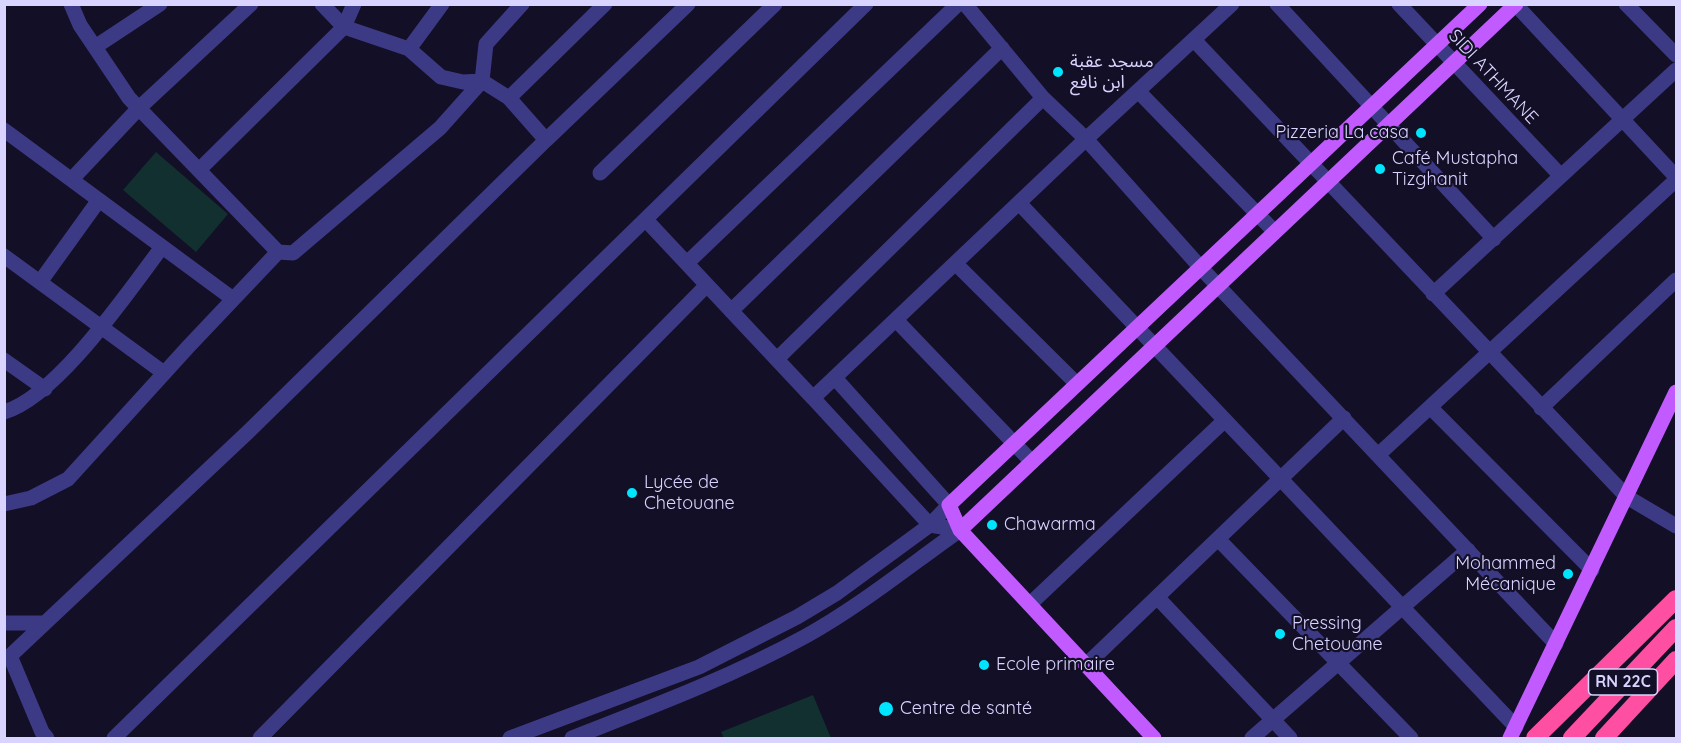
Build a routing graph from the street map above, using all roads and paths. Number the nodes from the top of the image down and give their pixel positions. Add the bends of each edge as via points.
1 (71, 4) edge
2 (160, 4) edge
3 (251, 4) edge
4 (322, 4) edge
5 (354, 4) edge
6 (442, 4) edge
7 (522, 4) edge
8 (605, 4) edge
9 (688, 4) edge
10 (775, 4) edge
11 (866, 4) edge
12 (1232, 4) edge
13 (1276, 4) edge
14 (1399, 4) edge
15 (1480, 4) edge
16 (1626, 4) edge
17 (1515, 5) edge
18 (968, 6) edge
19 (344, 27) junction
20 (1194, 40) junction
21 (1437, 45) junction
22 (95, 47) junction
23 (1002, 48) junction
24 (409, 49) junction
25 (1677, 55) edge
26 (1452, 64) junction
27 (1677, 70) edge
28 (482, 81) junction
29 (1139, 92) junction
30 (509, 98) junction
31 (1043, 98) junction
32 (1371, 107) junction
33 (139, 108) junction
34 (1623, 118) junction
35 (1388, 125) junction
36 (4, 130) edge
37 (1086, 139) junction
38 (546, 140) junction
39 (1312, 162) junction
40 (200, 169) junction
41 (600, 173) dead end
42 (1560, 175) junction
43 (1677, 178) edge
44 (72, 180) junction
45 (1327, 182) junction
46 (99, 200) junction
47 (1020, 204) junction
48 (1257, 214) junction
49 (646, 220) junction
50 (1274, 231) junction
51 (1494, 239) junction
52 (162, 247) junction
53 (278, 252) junction
54 (4, 256) edge
55 (687, 263) junction
56 (956, 264) junction
57 (1201, 268) junction
58 (1677, 280) edge
59 (40, 282) junction
60 (1218, 284) junction
61 (707, 285) junction
62 (1433, 294) junction
63 (233, 299) junction
64 (731, 310) junction
65 (896, 320) junction
66 (101, 326) junction
67 (1137, 327) junction
68 (1154, 345) junction
69 (1488, 352) junction
70 (777, 359) junction
71 (4, 360) edge
72 (164, 373) junction
73 (835, 378) junction
74 (1077, 384) junction
75 (45, 389) junction
76 (1677, 392) edge
77 (813, 398) junction
78 (1430, 407) junction
79 (1541, 408) junction
80 (4, 412) edge
81 (1344, 418) junction
82 (1226, 420) junction
83 (1013, 445) junction
84 (1378, 455) junction
85 (1032, 462) junction
86 (1281, 479) junction
87 (1627, 497) junction
88 (4, 504) edge
89 (949, 505) junction
90 (930, 525) junction
91 (1677, 526) edge
92 (960, 530) junction
93 (1218, 539) junction
94 (1468, 550) junction
95 (1592, 570) junction
96 (1157, 597) junction
97 (1677, 599) edge
98 (1030, 604) junction
99 (1402, 607) junction
100 (797, 617) junction
101 (4, 623) edge
102 (44, 623) junction
103 (1677, 628) edge
104 (808, 635) junction
105 (1556, 644) junction
106 (7, 656) edge
107 (1677, 660) edge
108 (1338, 663) junction
109 (1086, 665) junction
110 (1273, 721) junction
111 (1513, 733) edge
112 (47, 738) edge
113 (114, 738) edge
114 (260, 738) edge
115 (510, 738) edge
116 (572, 738) edge
117 (1154, 738) edge
118 (1252, 738) edge
119 (1290, 738) edge
120 (1411, 738) edge
121 (1535, 738) edge
122 (1572, 738) edge
123 (1604, 738) edge

1 - 22 street
2 - 22 street
3 - 33 street
4 - 19 street
5 - 19 street
6 - 24 street
7 - 28 street via 486,44
8 - 30 street
9 - 38 street
10 - 41 street
11 - 49 street
12 - 20 street
13 - 32 street
14 - 21 street, SIDI ATHMANE
15 - 21 main road
16 - 25 street
17 - 26 main road
17 - 34 street
18 - 23 street
18 - 55 street
19 - 24 street
19 - 40 street
20 - 29 street
20 - 39 street
21 - 26 street, SIDI ATHMANE
21 - 32 main road
22 - 33 street
23 - 31 street
23 - 64 street
24 - 28 street via 441,77
26 - 35 main road
26 - 42 street, SIDI ATHMANE
27 - 34 street
28 - 30 street
28 - 53 street via 440,129 322,230 293,253
29 - 37 street
29 - 48 street
30 - 38 street
31 - 37 street
31 - 70 street
32 - 35 street
32 - 39 main road
33 - 40 street
33 - 44 street
34 - 42 street
34 - 43 street
35 - 45 main road
35 - 51 street
36 - 44 street
37 - 47 street
37 - 57 street
38 - 102 street via 248,432
39 - 45 street
39 - 48 main road
40 - 53 street
42 - 51 street
43 - 69 street
44 - 46 street
45 - 50 main road
45 - 62 street
46 - 52 street
46 - 59 street
47 - 56 street
47 - 67 street
48 - 50 street
48 - 57 main road
49 - 55 street
49 - 113 street
50 - 60 main road
51 - 62 street
52 - 63 street
52 - 66 street
53 - 63 street
54 - 59 street
55 - 61 street
56 - 65 street
56 - 74 street
57 - 60 street
57 - 67 main road
58 - 79 street
59 - 66 street
60 - 68 main road
60 - 81 street
61 - 64 street
61 - 114 street
62 - 69 street
63 - 72 street
64 - 70 street
65 - 73 street
65 - 83 street
66 - 72 street
66 - 75 street
67 - 68 street
67 - 74 main road
68 - 82 street
68 - 85 main road
69 - 78 street
69 - 79 street
70 - 77 street
71 - 75 street
72 - 88 street via 68,479 31,498
73 - 77 street
73 - 89 street
74 - 83 main road
75 - 80 street via 18,408
76 - 87 main road
77 - 90 street
78 - 84 street
78 - 95 street
79 - 87 street
81 - 84 street
81 - 86 street
82 - 86 street
82 - 98 street
83 - 85 street
83 - 89 main road
84 - 94 street
85 - 92 main road
86 - 93 street
86 - 99 street
87 - 91 street
87 - 95 main road
89 - 90 street
89 - 92 main road
90 - 92 street
90 - 100 street via 837,593
92 - 98 main road
92 - 104 street
93 - 96 street
93 - 108 street
94 - 99 street
94 - 105 street
95 - 105 main road
96 - 109 street
96 - 110 street
97 - 121 highway
98 - 109 main road
99 - 108 street
99 - 111 street
100 - 104 street
100 - 115 street via 699,667
101 - 102 street
102 - 106 street
103 - 122 highway, RN 22C
104 - 116 street via 675,698
105 - 111 main road
106 - 112 street
107 - 123 highway, RN 22C
108 - 110 street
108 - 120 street
109 - 117 main road
110 - 118 street
110 - 119 street

